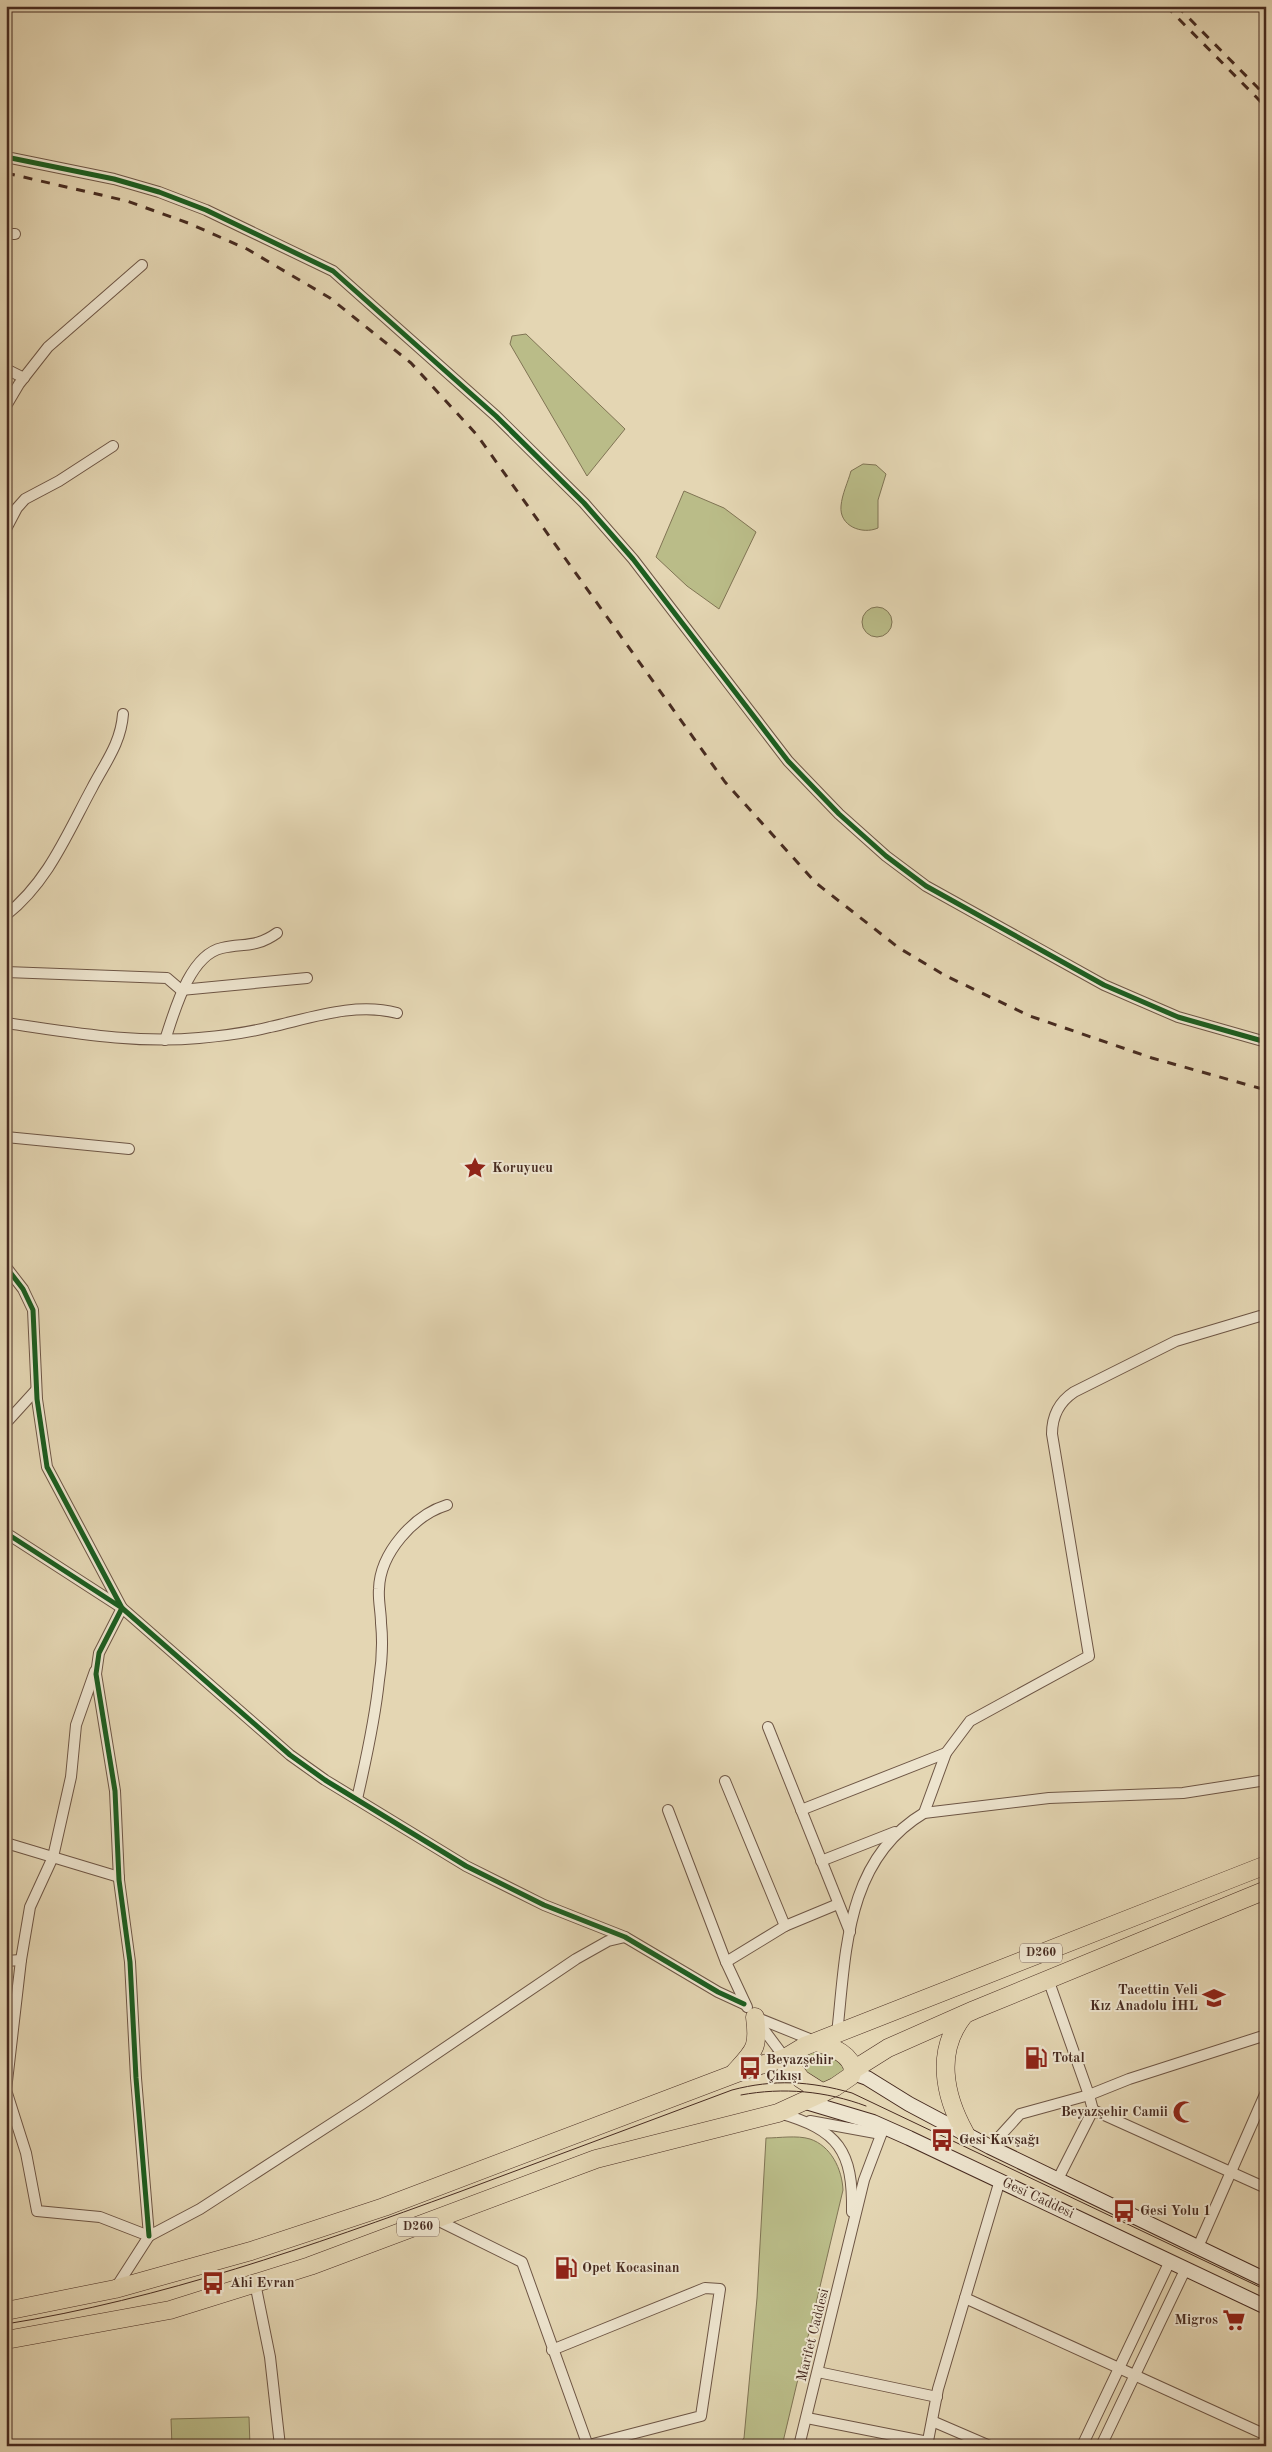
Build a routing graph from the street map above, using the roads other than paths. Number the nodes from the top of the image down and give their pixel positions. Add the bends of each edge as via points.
1 (6, 156) edge
2 (142, 265) dead end
3 (6, 369) edge
4 (24, 378) junction
5 (6, 406) edge
6 (113, 446) dead end
7 (6, 529) edge
8 (123, 714) dead end
9 (6, 914) edge
10 (277, 934) dead end
11 (6, 972) edge
12 (307, 978) dead end
13 (181, 990) junction
14 (397, 1013) dead end
15 (6, 1022) edge
16 (164, 1040) junction
17 (1266, 1042) edge
18 (6, 1137) edge
19 (129, 1150) dead end
20 (6, 1267) edge
21 (1260, 1316) dead end
22 (36, 1390) junction
23 (6, 1423) edge
24 (447, 1505) dead end
25 (6, 1533) edge
26 (122, 1608) junction
27 (96, 1667) junction
28 (768, 1727) dead end
29 (946, 1753) junction
30 (1266, 1780) edge
31 (725, 1781) dead end
32 (357, 1799) junction
33 (668, 1810) dead end
34 (801, 1810) junction
35 (924, 1813) junction
36 (900, 1830) junction
37 (6, 1843) edge
38 (53, 1857) junction
39 (822, 1861) junction
40 (1266, 1865) edge
41 (119, 1877) junction
42 (1266, 1890) edge
43 (838, 1904) junction
44 (785, 1926) junction
45 (850, 1932) junction
46 (625, 1937) junction
47 (21, 1960) junction
48 (6, 1961) edge
49 (726, 1962) junction
50 (1048, 1979) junction
51 (750, 2010) junction
52 (964, 2014) junction
53 (837, 2034) junction
54 (1266, 2035) edge
55 (817, 2042) junction
56 (785, 2058) junction
57 (856, 2069) junction
58 (732, 2075) junction
59 (6, 2090) edge
60 (1266, 2092) edge
61 (823, 2093) junction
62 (1089, 2095) junction
63 (806, 2102) junction
64 (1092, 2110) junction
65 (778, 2113) junction
66 (801, 2120) junction
67 (882, 2131) junction
68 (965, 2134) junction
69 (990, 2147) junction
70 (1230, 2172) junction
71 (1058, 2179) junction
72 (1000, 2180) junction
73 (1266, 2188) edge
74 (437, 2220) junction
75 (852, 2230) junction
76 (149, 2236) junction
77 (1198, 2247) junction
78 (1170, 2261) junction
79 (1186, 2268) junction
80 (1266, 2280) edge
81 (255, 2283) junction
82 (115, 2290) junction
83 (965, 2298) junction
84 (1266, 2307) edge
85 (6, 2311) edge
86 (6, 2340) edge
87 (552, 2350) junction
88 (1119, 2368) junction
89 (818, 2372) junction
90 (1135, 2375) junction
91 (937, 2397) junction
92 (807, 2418) junction
93 (932, 2421) junction
94 (1266, 2435) edge
95 (928, 2444) edge
96 (280, 2446) edge
97 (589, 2446) edge
98 (799, 2446) edge
99 (990, 2446) edge
100 (1082, 2446) edge
101 (1101, 2446) edge

1 - 17 street via 114,179 182,200 333,272 496,416 577,497 633,559 788,760 886,856 933,890 1104,985 1178,1017
2 - 4 street via 48,347
3 - 4 street
4 - 5 street
6 - 7 street via 25,499
8 - 9 street via 116,746 52,864 30,893
10 - 13 street via 257,944 209,953
11 - 13 street via 167,978
12 - 13 street
13 - 16 street
14 - 16 street via 359,1009 239,1033
15 - 16 street via 124,1039
18 - 19 street
20 - 22 street via 23,1288 33,1310
21 - 29 street via 1176,1341 1074,1392 1060,1404 1052,1434 1090,1656 970,1721
22 - 23 street
22 - 26 street via 48,1467
24 - 32 street via 435,1509 411,1527 394,1548 382,1571 379,1588 382,1644 379,1681
25 - 26 street
26 - 27 street via 99,1653
26 - 32 street via 290,1755
27 - 38 street via 76,1725 72,1777
27 - 41 street via 115,1791
28 - 34 street
29 - 34 street
29 - 35 street
30 - 35 street via 1183,1793 1039,1799
31 - 44 street
32 - 46 street via 444,1853 511,1889
33 - 49 street
34 - 39 street
35 - 36 street
36 - 39 street
36 - 45 street via 880,1851 867,1873
37 - 38 street
38 - 41 street
38 - 47 street via 30,1907
39 - 43 street
40 - 53 highway, D260
41 - 76 street via 130,1962
42 - 50 highway, D260
43 - 44 street
43 - 45 street
44 - 49 street
45 - 53 street
46 - 51 street
46 - 76 street via 608,1941 583,1954 362,2104 200,2209
47 - 48 street
47 - 59 street
49 - 51 street
50 - 52 highway, D260
50 - 62 street
51 - 55 street
51 - 56 street
51 - 58 highway via 758,2039 755,2048
52 - 57 highway, D260 via 888,2048
52 - 68 highway via 950,2038 945,2065 950,2098
53 - 55 highway, D260
54 - 62 street
55 - 56 highway
55 - 57 highway via 843,2054
56 - 58 highway, D260
56 - 61 highway via 804,2082
57 - 61 highway via 842,2083
57 - 68 main road, Gesi Caddesi via 909,2104
58 - 82 highway, D260 via 384,2206 251,2251
59 - 76 street via 26,2153 37,2211 100,2217
60 - 70 street
61 - 63 highway, D260
62 - 64 street
62 - 69 street via 1020,2114
63 - 65 highway, D260
63 - 67 main road, Gesi Caddesi
64 - 70 street
64 - 71 street
65 - 66 street
65 - 74 highway, D260 via 596,2159
66 - 67 street
66 - 75 street via 829,2134 848,2163 853,2184
67 - 72 main road, Gesi Caddesi
67 - 75 street via 864,2180
68 - 69 main road, Gesi Caddesi
69 - 71 main road, Gesi Caddesi
70 - 73 street
70 - 77 street
71 - 77 main road, Gesi Caddesi
72 - 78 main road, Gesi Caddesi
72 - 83 street
74 - 81 highway, D260
74 - 87 street via 522,2262
75 - 89 street, Marifet Caddesi
76 - 82 street
77 - 80 main road, Gesi Caddesi
78 - 79 main road, Gesi Caddesi
78 - 88 street
79 - 84 main road, Gesi Caddesi
79 - 90 street
81 - 86 highway, D260 via 170,2310
81 - 96 street via 270,2357
82 - 85 highway, D260
83 - 88 street
83 - 91 street
87 - 97 street
87 - 97 street via 705,2288 720,2289 701,2416
88 - 90 street
88 - 100 street
89 - 91 street
89 - 92 street, Marifet Caddesi
90 - 94 street
90 - 101 street
91 - 93 street
92 - 95 street
92 - 98 street, Marifet Caddesi
93 - 95 street
93 - 99 street

